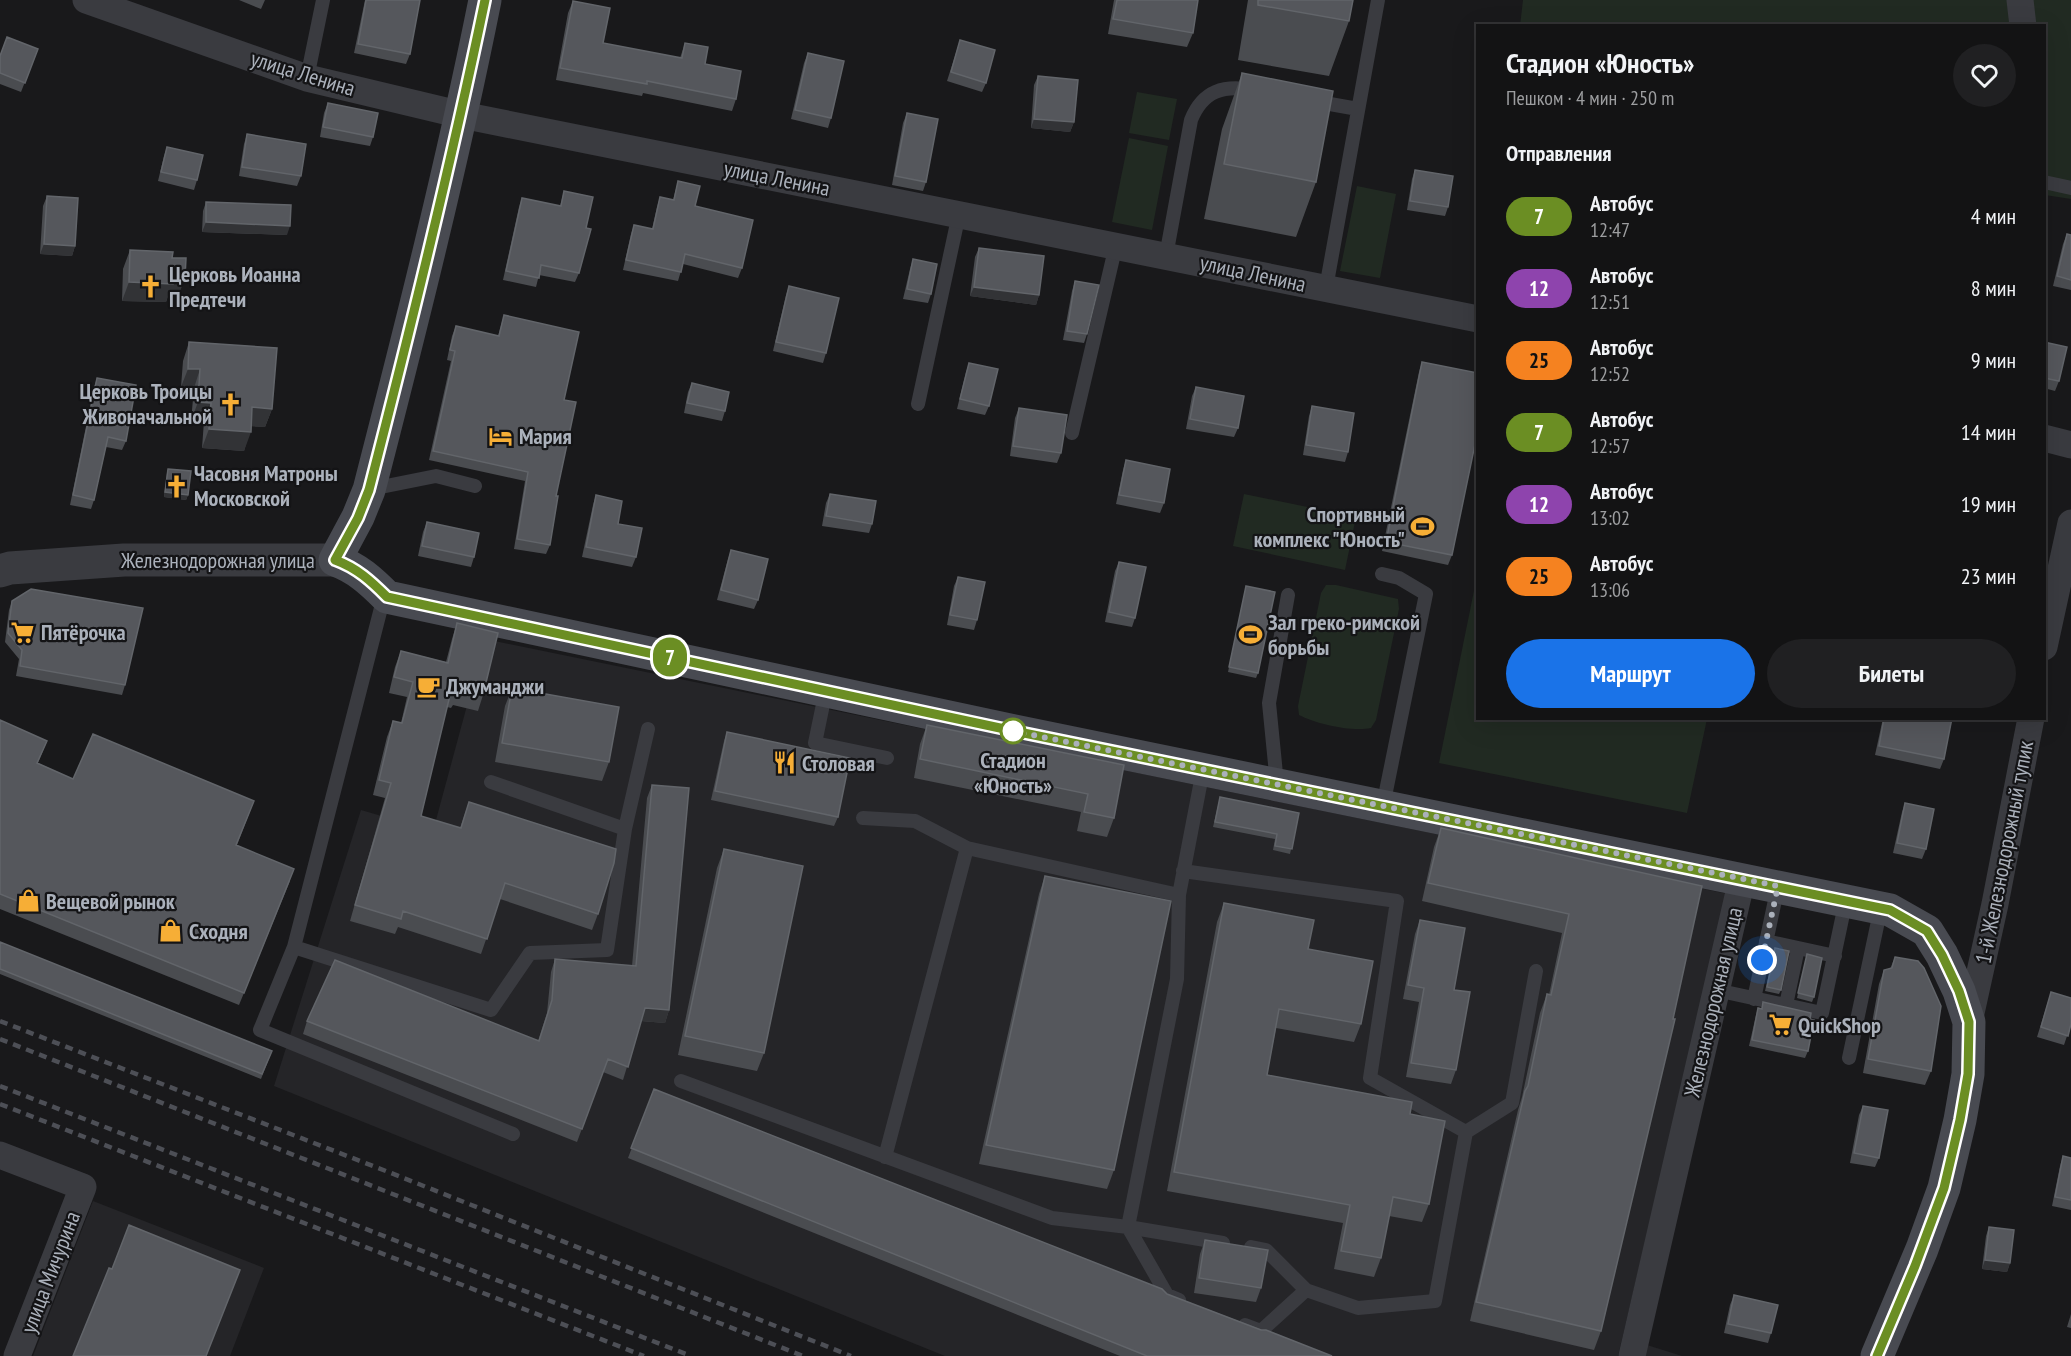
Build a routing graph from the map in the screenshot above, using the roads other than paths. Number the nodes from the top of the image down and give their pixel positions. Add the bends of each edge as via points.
1 (86, 0) edge
2 (323, 0) edge
3 (485, 0) edge
4 (1378, 0) edge
5 (2020, 0) edge
6 (2023, 24) edge
7 (307, 78) junction
8 (1270, 93) edge
9 (1303, 99) edge
10 (1358, 109) junction
11 (462, 115) junction
12 (2046, 182) edge
13 (2071, 188) edge
14 (959, 214) junction
15 (1116, 245) junction
16 (1166, 256) junction
17 (1326, 288) junction
18 (1476, 319) edge
19 (918, 404) dead end
20 (1072, 433) dead end
21 (2046, 439) edge
22 (2071, 445) edge
23 (475, 486) dead end
24 (369, 490) junction
25 (2071, 523) edge
26 (335, 560) junction
27 (0, 571) edge
28 (1382, 574) dead end
29 (1288, 595) dead end
30 (387, 597) junction
31 (2046, 638) edge
32 (826, 690) junction
33 (2031, 720) edge
34 (648, 729) dead end
35 (888, 759) dead end
36 (1203, 770) junction
37 (490, 782) dead end
38 (1277, 784) junction
39 (1383, 806) junction
40 (863, 818) dead end
41 (625, 829) junction
42 (967, 848) junction
43 (1183, 871) junction
44 (1742, 879) junction
45 (1778, 886) junction
46 (1179, 895) junction
47 (1846, 900) junction
48 (1881, 907) junction
49 (1766, 941) junction
50 (294, 947) junction
51 (1798, 948) junction
52 (1834, 956) junction
53 (1536, 971) dead end
54 (1716, 990) junction
55 (1754, 999) junction
56 (1786, 1005) junction
57 (1969, 1022) junction
58 (1849, 1058) dead end
59 (681, 1081) dead end
60 (1466, 1132) junction
61 (513, 1134) dead end
62 (0, 1155) edge
63 (885, 1156) junction
64 (1128, 1227) junction
65 (1306, 1290) junction
66 (1188, 1303) edge
67 (1229, 1319) edge
68 (17, 1356) edge
69 (1632, 1356) edge
70 (1877, 1356) edge

1 - 7 street, улица Ленина
2 - 7 lane
3 - 11 main road
4 - 10 lane
5 - 6 street
7 - 11 street, улица Ленина
8 - 16 lane via 1227,87 1195,110
9 - 10 lane
10 - 17 lane
11 - 14 street, улица Ленина
11 - 24 main road
12 - 13 lane
14 - 15 street, улица Ленина
14 - 19 lane
15 - 16 street, улица Ленина
15 - 20 lane
16 - 17 street, улица Ленина
17 - 18 street, улица Ленина
21 - 22 street
23 - 24 lane via 436,476
24 - 26 main road
25 - 31 street
26 - 27 street, Железнодорожная улица via 124,560
26 - 30 main road, Железнодорожная улица via 368,577
28 - 39 lane via 1399,578 1426,594
29 - 38 lane via 1269,703
30 - 32 main road, Железнодорожная улица
30 - 50 lane
32 - 35 lane via 815,743
32 - 36 main road, Железнодорожная улица
33 - 57 street, 1-й Железнодорожный тупик
34 - 41 lane
36 - 38 main road, Железнодорожная улица
36 - 43 lane
37 - 41 lane
38 - 39 main road, Железнодорожная улица
39 - 44 main road, Железнодорожная улица
40 - 42 lane via 915,821
41 - 50 lane via 607,950 530,953 491,1010
42 - 46 lane
42 - 63 lane
43 - 46 lane
43 - 60 lane via 1398,901 1370,1078
44 - 45 main road
44 - 54 street, Железнодорожная улица
45 - 47 main road
45 - 49 lane
46 - 64 lane via 1177,979
47 - 48 main road
47 - 52 lane
48 - 57 main road via 1927,931 1959,991
48 - 58 lane
49 - 51 lane
49 - 55 lane
50 - 61 lane via 260,1030
51 - 52 lane
51 - 56 lane
52 - 56 lane via 1822,1013
53 - 60 lane via 1512,1102
54 - 55 lane
54 - 69 street, Железнодорожная улица
55 - 56 lane
57 - 70 main road via 1968,1074 1944,1188
59 - 63 lane
60 - 65 lane via 1435,1301 1358,1308
62 - 68 street, улица Мичурина via 83,1187
63 - 64 lane via 1052,1218
64 - 65 lane via 1266,1250
64 - 66 lane via 1167,1295
65 - 67 lane via 1261,1331

